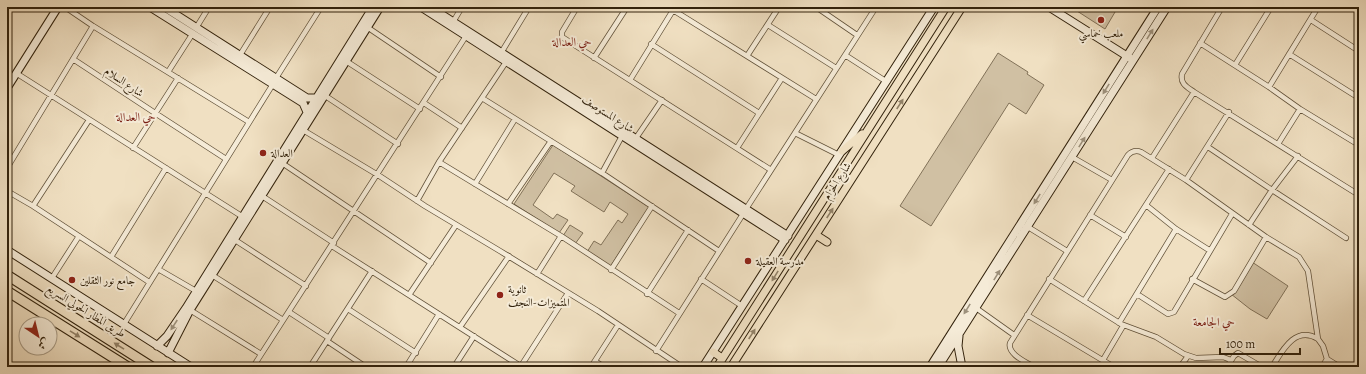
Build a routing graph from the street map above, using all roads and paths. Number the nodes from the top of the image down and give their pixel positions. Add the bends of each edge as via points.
1 (58, 7) edge
2 (66, 7) edge
3 (150, 7) edge
4 (164, 7) edge
5 (210, 7) edge
6 (270, 7) edge
7 (321, 7) edge
8 (373, 7) edge
9 (380, 7) edge
10 (420, 7) edge
11 (430, 7) edge
12 (462, 7) edge
13 (529, 7) edge
14 (577, 7) edge
15 (627, 7) edge
16 (779, 7) edge
17 (816, 7) edge
18 (826, 7) edge
19 (876, 7) edge
20 (934, 7) edge
21 (946, 7) edge
22 (962, 7) edge
23 (1049, 7) edge
24 (1158, 7) edge
25 (1167, 7) edge
26 (1221, 7) edge
27 (1271, 7) edge
28 (1318, 7) edge
29 (674, 8) edge
30 (440, 10) edge
31 (823, 12) junction
32 (1311, 20) junction
33 (453, 22) junction
34 (768, 25) junction
35 (93, 26) junction
36 (365, 26) junction
37 (933, 27) junction
38 (195, 30) junction
39 (946, 33) junction
40 (858, 35) junction
41 (466, 36) junction
42 (1200, 43) junction
43 (651, 44) junction
44 (921, 47) junction
45 (1359, 50) edge
46 (501, 52) junction
47 (932, 53) junction
48 (1290, 54) junction
49 (240, 55) junction
50 (845, 55) junction
51 (747, 56) junction
52 (1127, 56) junction
53 (594, 58) junction
54 (73, 59) junction
55 (346, 61) junction
56 (1134, 61) junction
57 (506, 62) junction
58 (1234, 65) junction
59 (836, 68) junction
60 (168, 72) junction
61 (16, 74) junction
62 (441, 76) junction
63 (533, 76) junction
64 (178, 78) junction
65 (782, 78) junction
66 (630, 80) junction
67 (275, 81) junction
68 (887, 82) junction
69 (1270, 86) junction
70 (7, 88) edge
71 (1194, 92) junction
72 (324, 95) junction
73 (51, 96) junction
74 (1359, 97) edge
75 (316, 98) junction
76 (482, 98) junction
77 (816, 99) junction
78 (305, 100) junction
79 (662, 100) junction
80 (424, 103) junction
81 (420, 109) junction
82 (1300, 109) junction
83 (307, 112) junction
84 (1229, 112) junction
85 (154, 113) junction
86 (760, 113) junction
87 (515, 119) junction
88 (89, 120) junction
89 (249, 122) junction
90 (462, 128) junction
91 (303, 130) junction
92 (867, 130) junction
93 (795, 133) junction
94 (622, 136) junction
95 (636, 138) junction
96 (551, 141) junction
97 (398, 144) junction
98 (1278, 144) junction
99 (1359, 145) edge
100 (1208, 146) junction
101 (134, 148) junction
102 (737, 148) junction
103 (840, 153) junction
104 (1298, 156) junction
105 (1072, 157) junction
106 (1152, 158) junction
107 (226, 159) junction
108 (665, 160) junction
109 (280, 162) junction
110 (439, 162) junction
111 (7, 168) edge
112 (166, 168) junction
113 (1169, 169) junction
114 (771, 170) junction
115 (602, 173) junction
116 (378, 175) junction
117 (1112, 180) junction
118 (1186, 180) junction
119 (475, 184) junction
120 (1272, 190) junction
121 (7, 191) edge
122 (205, 193) junction
123 (1359, 195) edge
124 (262, 196) junction
125 (417, 201) junction
126 (508, 204) junction
127 (1146, 205) junction
128 (33, 206) junction
129 (652, 206) junction
130 (354, 211) junction
131 (744, 211) junction
132 (1232, 214) junction
133 (1090, 215) junction
134 (243, 217) junction
135 (456, 225) junction
136 (1250, 225) junction
137 (1028, 227) junction
138 (1176, 229) junction
139 (688, 230) junction
140 (816, 235) junction
141 (79, 236) junction
142 (561, 236) junction
143 (1126, 237) junction
144 (1266, 237) junction
145 (786, 238) junction
146 (1346, 238) dead end
147 (234, 240) junction
148 (827, 242) dead end
149 (333, 244) junction
150 (7, 250) edge
151 (1210, 250) junction
152 (719, 251) junction
153 (1067, 251) junction
154 (508, 256) junction
155 (111, 257) junction
156 (1003, 258) junction
157 (431, 263) junction
158 (158, 269) junction
159 (611, 270) junction
160 (372, 271) junction
161 (537, 274) junction
162 (8, 275) edge
163 (212, 275) junction
164 (52, 278) junction
165 (701, 279) junction
166 (1049, 279) junction
167 (1192, 279) junction
168 (149, 282) junction
169 (204, 282) junction
170 (306, 286) junction
171 (767, 288) junction
172 (7, 291) edge
173 (196, 291) junction
174 (568, 293) junction
175 (647, 294) junction
176 (1137, 294) junction
177 (409, 295) junction
178 (777, 295) junction
179 (1084, 301) junction
180 (742, 306) junction
181 (755, 308) junction
182 (976, 308) junction
183 (348, 309) junction
184 (190, 310) junction
185 (289, 312) junction
186 (679, 313) junction
187 (440, 314) junction
188 (764, 314) junction
189 (1027, 315) junction
190 (283, 320) junction
191 (124, 324) junction
192 (1121, 324) junction
193 (618, 325) junction
194 (460, 327) junction
195 (959, 334) junction
196 (1014, 335) junction
197 (167, 336) junction
198 (474, 336) junction
199 (328, 339) junction
200 (1318, 339) junction
201 (174, 340) junction
202 (157, 346) junction
203 (656, 350) junction
204 (713, 352) junction
205 (168, 353) junction
206 (416, 353) junction
207 (262, 354) junction
208 (1188, 356) junction
209 (722, 358) junction
210 (1327, 359) junction
211 (1103, 360) junction
212 (1231, 360) junction
213 (595, 361) junction
214 (364, 366) edge
215 (128, 367) edge
216 (152, 367) edge
217 (191, 367) edge
218 (253, 367) edge
219 (310, 367) edge
220 (406, 367) edge
221 (454, 367) edge
222 (522, 367) edge
223 (591, 367) edge
224 (604, 367) edge
225 (682, 367) edge
226 (703, 367) edge
227 (717, 367) edge
228 (731, 367) edge
229 (930, 367) edge
230 (938, 367) edge
231 (962, 367) edge
232 (1034, 367) edge
233 (1114, 367) edge
234 (1181, 367) edge
235 (1227, 367) edge
236 (1262, 367) edge
237 (1272, 367) edge
238 (1322, 367) edge
239 (1340, 367) edge

1 - 61 street
2 - 35 street
3 - 38 street
4 - 38 street
5 - 38 street
6 - 49 street
7 - 67 street
8 - 36 street
9 - 36 street
10 - 41 street, شارع المستوصف
11 - 30 street, شارع المستوصف
12 - 33 street
13 - 46 street
14 - 53 street via 562,32 562,37
15 - 53 street
16 - 34 street
17 - 31 street
18 - 31 street
19 - 40 street
20 - 68 street
21 - 37 main road, شارع الحزام
22 - 39 main road, شارع الحزام
23 - 52 street
24 - 52 street
56 -> 25 street
26 - 42 street
27 - 58 street
28 - 32 street
29 - 43 street
29 - 51 street
30 - 33 street, شارع المستوصف
31 - 40 street
32 - 45 street
32 - 48 street
33 - 46 street, شارع المستوصف
34 - 51 street
34 - 59 street
35 - 54 street
35 - 60 street
36 - 55 street
36 - 62 street
36 - 75 street
37 - 39 main road via 936,35
37 - 44 main road, شارع الحزام
38 - 49 street
38 - 60 street
38 - 67 street
39 - 47 main road, شارع الحزام
40 - 50 street
41 - 57 street, شارع المستوصف
41 - 62 street
42 - 58 street
42 - 71 street via 1181,78 1184,85
43 - 66 street
43 - 86 street
44 - 47 main road via 926,44 930,46
44 - 92 main road, شارع الحزام
46 - 63 street, شارع المستوصف
140 -> 47 main road, شارع الحزام
48 - 69 street
48 - 74 street
49 - 67 street
50 - 59 street
50 - 68 street
51 - 65 street
52 - 56 street
52 -> 156 street
53 - 66 street
54 - 73 street
54 - 85 street, شارع السلام
55 - 72 street
55 - 81 street
105 -> 56 street
57 - 63 street, شارع المستوصف
57 - 76 street
58 - 69 street
59 - 77 street
60 - 64 street
61 - 70 street
61 - 73 street
62 - 80 street
63 - 94 street, شارع المستوصف
63 - 95 street, شارع المستوصف
64 - 85 street
64 - 89 street
65 - 77 street
65 - 86 street
66 - 79 street
67 - 78 street
67 - 89 street
68 - 103 street
69 - 82 street
71 - 84 street
71 - 106 street
72 - 91 street
72 - 97 street
73 - 88 street
73 - 111 street
75 - 78 street
75 - 83 street
76 - 87 street
76 - 90 street
77 - 93 street
78 - 83 street
79 - 95 street
79 - 102 street
80 - 81 street
80 - 90 street
81 - 97 street
82 - 98 street
82 - 99 street
83 - 109 street
84 - 98 street
84 - 100 street
85 - 101 street
85 - 107 street, شارع السلام
86 - 102 street
87 - 96 street
87 - 119 street
88 - 101 street
88 - 128 street
89 - 107 street
90 - 110 street
91 - 109 street
91 - 116 street
92 - 103 main road
92 -> 171 main road, شارع الحزام
93 - 103 street
93 - 114 street
94 - 108 street, شارع المستوصف
94 - 115 street
95 - 108 street, شارع المستوصف
96 - 115 street
96 - 126 street
97 - 116 street
98 - 104 street
100 - 118 street
100 - 120 street
101 - 112 street
102 - 114 street
103 - 145 street
104 - 120 street
104 - 123 street
105 - 117 street
105 - 137 street
106 - 113 street
106 - 117 street via 1139,151 1132,152
107 - 122 street
108 - 131 street, شارع المستوصف
109 - 124 street
109 - 130 street
109 - 134 street
110 - 119 street
110 - 125 street
112 - 122 street
112 - 155 street
113 - 118 street
113 - 127 street
114 - 131 street
115 - 129 street
116 - 125 street
116 - 130 street
117 - 133 street
118 - 132 street
119 - 126 street
120 - 136 street
120 - 146 street
121 - 128 street
122 - 134 street
122 - 158 street
124 - 147 street
124 - 149 street
125 - 135 street
126 - 142 street
127 - 138 street
127 - 143 street
128 - 141 street
129 - 139 street
129 - 159 street
130 - 149 street
130 - 157 street
131 - 145 street, شارع المستوصف
131 - 152 street
132 - 136 street
132 - 151 street
133 - 143 street
133 - 153 street
134 - 169 street
135 - 154 street
135 - 157 street
136 - 144 street
137 - 153 street
137 - 156 street
138 - 151 street
138 - 176 street
139 - 152 street
139 - 175 street
140 - 148 main road
140 - 178 main road, شارع الحزام
141 - 155 street
141 - 164 street
142 - 159 street
142 - 161 street
143 - 179 street
144 - 167 street via 1234,291 1228,296 1225,297
144 - 200 street via 1299,257 1308,271
145 - 180 street
147 - 163 street
147 - 170 street
149 - 160 street
149 - 170 street
150 - 164 street
151 - 167 street
152 - 165 street
153 - 166 street
154 - 161 street
154 - 194 street
155 - 168 street
182 -> 156 street
156 -> 229 street
157 - 177 street
158 - 168 street
158 - 173 street
159 - 175 street
160 - 177 street
160 - 183 street
161 - 174 street
216 -> 162 highway, طريق المطار الحولي السريع
163 - 169 street
163 - 190 street
164 - 191 street
165 - 180 street
165 - 186 street
166 - 179 street
166 - 189 street
167 - 176 street via 1171,314
168 - 191 street
169 - 173 street
169 - 184 street
170 - 185 street
171 - 178 main road via 769,296
171 - 181 main road, شارع الحزام
172 -> 215 highway
173 -> 197 street
174 - 193 street
174 - 222 street
175 - 186 street
176 - 192 street
177 - 187 street
178 - 188 main road, شارع الحزام
179 - 192 street
180 - 204 street
181 - 188 main road via 762,307
181 - 209 main road, شارع الحزام
182 - 195 street
182 - 196 street
183 - 199 street
183 - 206 street
184 - 201 street
184 - 207 street
185 - 190 street
185 - 199 street
186 - 203 street
187 - 194 street
187 - 206 street
228 -> 188 main road, شارع الحزام
189 - 196 street
189 - 211 street
190 - 207 street
191 - 202 street
192 - 208 street via 1156,337
192 - 211 street
193 - 203 street
193 - 213 street
194 - 198 street
195 - 230 street
195 - 231 street via 958,346
196 - 232 street via 1009,344 1010,350
197 - 201 street
197 - 202 street
198 - 221 street
198 - 222 street
199 - 214 street
199 - 219 street
200 - 210 street
200 - 237 street via 1306,335 1290,341
201 - 205 street
202 - 205 street
203 - 225 street
204 - 209 main road
204 - 226 street
205 - 217 street
206 - 220 street
207 - 218 street
208 - 212 street via 1223,357
208 - 234 street
209 - 227 main road, شارع الحزام
210 - 238 street
210 - 239 street
211 - 233 street
212 - 235 street
212 - 236 street via 1234,355 1240,354
213 - 223 street
213 - 224 street

